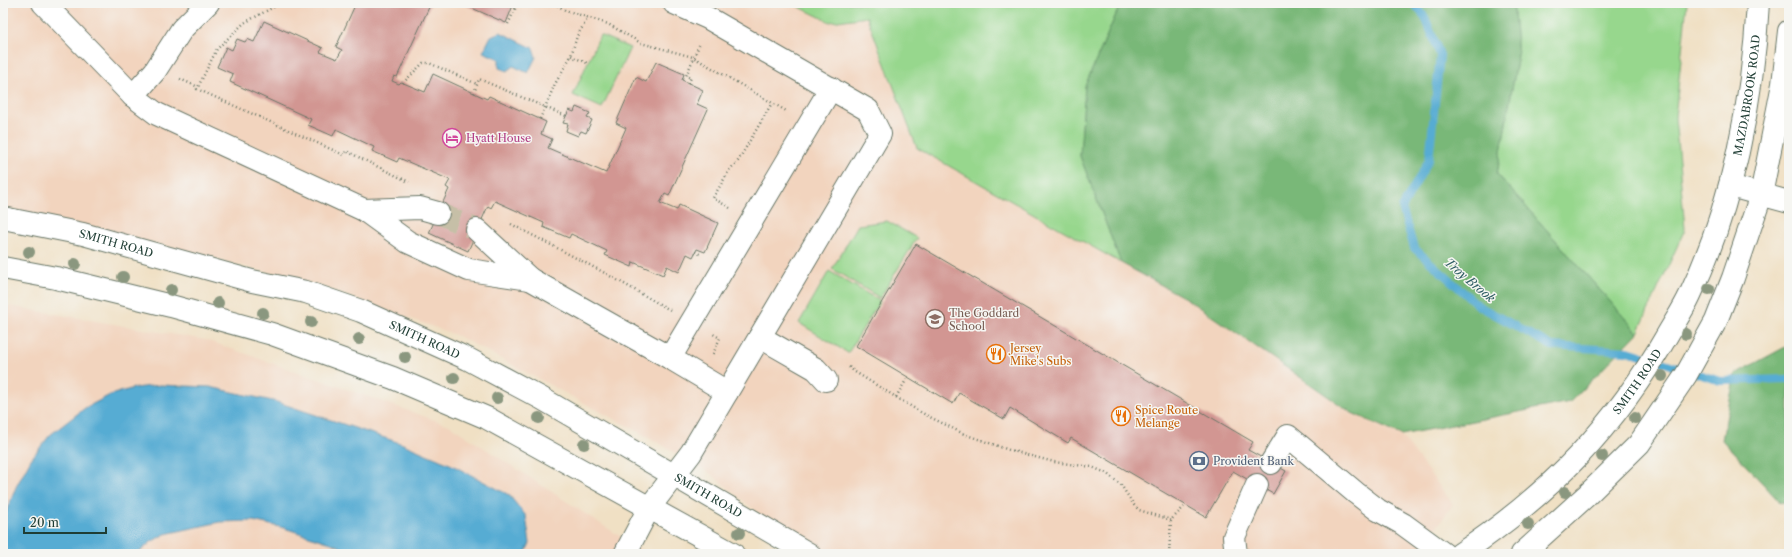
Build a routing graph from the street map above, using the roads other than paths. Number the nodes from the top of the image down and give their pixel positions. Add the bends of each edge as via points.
1 (43, 3) edge
2 (208, 3) edge
3 (674, 3) edge
4 (1758, 3) edge
5 (1789, 31) edge
6 (831, 88) junction
7 (133, 96) junction
8 (1730, 186) junction
9 (1761, 194) junction
10 (1789, 202) edge
11 (364, 210) junction
12 (438, 213) tunnel mouth
13 (3, 218) edge
14 (477, 230) tunnel mouth
15 (3, 268) edge
16 (530, 279) junction
17 (760, 337) junction
18 (670, 358) junction
19 (826, 380) dead end
20 (727, 392) junction
21 (1271, 463) dead end
22 (675, 475) junction
23 (1257, 485) dead end
24 (649, 508) junction
25 (625, 554) edge
26 (733, 554) edge
27 (809, 554) edge
28 (1236, 554) edge
29 (1444, 554) edge
30 (1460, 554) edge
31 (1522, 554) edge

1 - 7 street
2 - 7 street via 182,29 155,71
3 - 6 street via 708,18
4 - 8 street, MAZDABROOK ROAD via 1748,95
5 - 9 street via 1783,84
6 - 17 street via 868,110 880,134
6 - 18 street
7 - 11 street via 157,114
8 - 9 street
8 - 30 street, SMITH ROAD via 1711,244 1690,295 1638,382 1604,429 1570,466 1535,498 1488,536
9 - 10 street
9 - 31 street via 1716,321 1686,375 1639,444
11 - 12 street via 420,208
11 - 16 street via 408,242 469,270
13 - 22 street, SMITH ROAD via 83,234 306,292 361,311 488,370
14 - 16 street
15 - 24 street via 156,302 272,334 393,378 487,418
16 - 18 street
17 - 19 street via 816,369
17 - 20 street
18 - 20 street
20 - 22 street
21 - 29 street via 1288,436 1378,510 1403,524
22 - 24 street
22 - 27 street, SMITH ROAD
23 - 28 street via 1234,537
24 - 25 street
24 - 26 street

